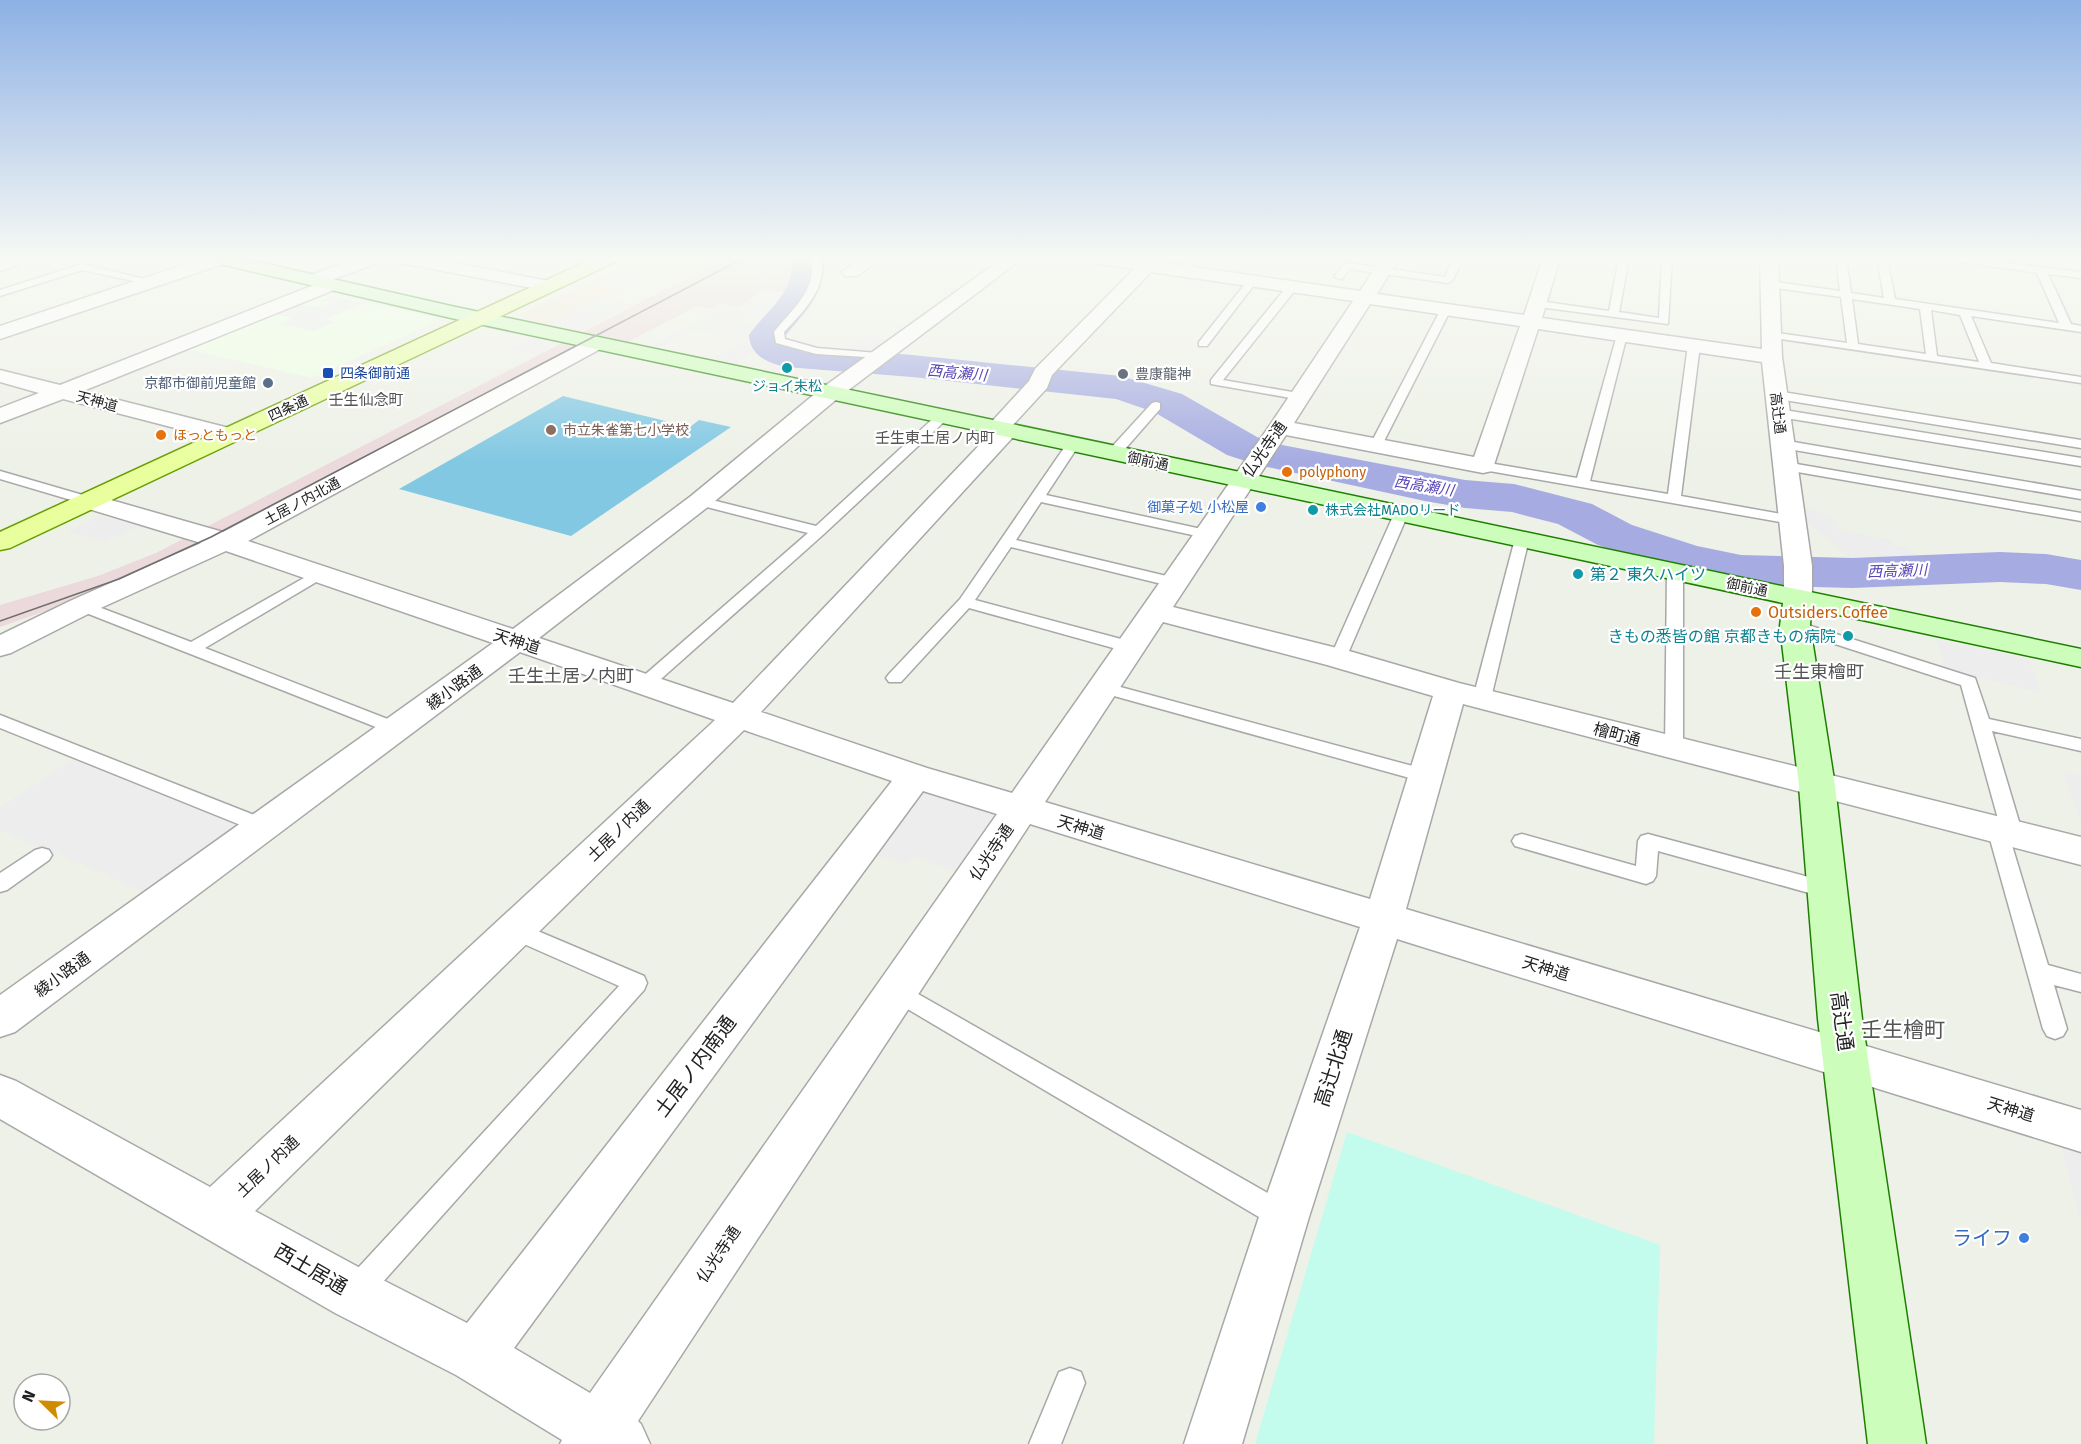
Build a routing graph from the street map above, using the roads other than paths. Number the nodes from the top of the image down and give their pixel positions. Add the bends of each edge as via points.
1 (23, 325) edge
2 (220, 325) edge
3 (464, 325) edge
4 (513, 325) edge
5 (785, 325) edge
6 (922, 325) edge
7 (1091, 325) edge
8 (1218, 325) edge
9 (1261, 325) edge
10 (1345, 325) edge
11 (1438, 325) edge
12 (1531, 325) edge
13 (1584, 325) edge
14 (1770, 325) edge
15 (1850, 325) edge
16 (1928, 325) edge
17 (1969, 325) edge
18 (2062, 325) edge
19 (2066, 326) joint
20 (2081, 328) edge
21 (0, 333) edge
22 (1622, 335) junction
23 (597, 344) junction
24 (1203, 345) dead end
25 (1694, 345) junction
26 (1771, 346) junction
27 (1853, 347) junction
28 (1932, 358) junction
29 (873, 360) junction
30 (1986, 366) junction
31 (0, 376) edge
32 (2081, 380) edge
33 (61, 392) junction
34 (830, 393) junction
35 (1298, 397) junction
36 (1777, 404) junction
37 (1156, 406) dead end
38 (0, 416) edge
39 (942, 417) junction
40 (1001, 430) junction
41 (229, 435) junction
42 (2081, 444) edge
43 (1073, 445) junction
44 (1376, 445) junction
45 (1114, 453) junction
46 (1261, 454) junction
47 (1784, 455) junction
48 (2081, 462) edge
49 (1483, 466) junction
50 (0, 475) edge
51 (1582, 484) junction
52 (2081, 495) edge
53 (1038, 497) junction
54 (1674, 500) junction
55 (88, 501) junction
56 (700, 501) junction
57 (1401, 514) junction
58 (2081, 517) edge
59 (1792, 520) junction
60 (819, 531) junction
61 (1206, 534) junction
62 (1522, 539) junction
63 (0, 542) edge
64 (225, 542) junction
65 (1007, 542) junction
66 (1675, 571) junction
67 (318, 575) junction
68 (1797, 593) junction
69 (1164, 596) junction
70 (966, 602) junction
71 (82, 606) junction
72 (516, 641) junction
73 (0, 647) edge
74 (1130, 647) junction
75 (193, 648) junction
76 (1338, 658) junction
77 (2081, 658) edge
78 (896, 678) dead end
79 (646, 683) junction
80 (1102, 687) junction
81 (1466, 695) junction
82 (739, 716) junction
83 (0, 721) edge
84 (1981, 723) junction
85 (398, 729) junction
86 (2081, 745) edge
87 (1674, 749) junction
88 (915, 776) junction
89 (1424, 776) junction
90 (1817, 786) junction
91 (1020, 808) junction
92 (265, 827) junction
93 (2006, 834) junction
94 (1522, 841) dead end
95 (2081, 851) edge
96 (42, 855) dead end
97 (0, 884) edge
98 (1827, 890) junction
99 (1383, 919) junction
100 (514, 930) junction
101 (2038, 972) junction
102 (2081, 983) edge
103 (897, 991) junction
104 (0, 1019) edge
105 (2055, 1029) dead end
106 (1847, 1060) junction
107 (0, 1095) edge
108 (2081, 1131) edge
109 (216, 1215) junction
110 (1284, 1217) junction
111 (354, 1294) junction
112 (475, 1356) junction
113 (1070, 1383) dead end
114 (603, 1440) edge
115 (1045, 1444) edge
116 (1213, 1444) edge
117 (1897, 1444) edge

1 - 21 street
2 - 33 street
3 - 41 main road, 四条通
4 - 23 street, 御前通
5 - 29 lane via 779,332 780,341
6 - 29 street, 綾小路通
7 - 40 street, 土居ノ内通 via 1041,378
8 - 24 lane
9 - 35 lane via 1215,382
10 - 35 street, 仏光寺通
11 - 44 lane
12 - 49 street
13 - 22 street
14 - 26 street, 高辻通
15 - 27 lane
16 - 28 lane
17 - 30 lane
18 - 19 lane
19 - 20 lane
22 - 25 street
22 - 51 lane
23 - 34 street, 御前通
23 - 64 street, 土居ノ内北通
25 - 26 street
25 - 54 lane
26 - 27 lane
26 - 36 street, 高辻通
27 - 28 lane
28 - 30 lane
29 - 34 street, 綾小路通
30 - 32 lane
31 - 33 street, 天神道
33 - 38 street
33 - 41 street, 天神道
34 - 39 street, 御前通
34 - 56 street, 綾小路通
35 - 46 street, 仏光寺通
36 - 42 lane
36 - 47 street, 高辻通
36 - 48 lane
37 - 45 lane
39 - 40 street, 御前通
39 - 60 lane
40 - 43 street, 御前通
40 - 82 street, 土居ノ内通
41 - 55 main road, 四条通
43 - 45 street, 御前通
43 - 53 lane
44 - 46 street
44 - 49 street
45 - 46 street, 御前通
46 - 57 street, 御前通
46 - 61 street, 仏光寺通
47 - 52 lane
47 - 58 lane
47 - 59 street, 高辻通
49 - 51 lane
50 - 55 lane
51 - 54 lane
53 - 61 lane
53 - 65 lane
54 - 59 lane
55 - 63 main road, 四条通
55 - 64 street, 天神道
56 - 60 lane
56 - 72 street, 綾小路通
57 - 62 street, 御前通
57 - 76 lane
59 - 68 street, 高辻通
60 - 79 lane
61 - 69 street, 仏光寺通
62 - 66 street, 御前通
62 - 81 lane
64 - 67 street, 天神道
64 - 71 street, 土居ノ内北通
65 - 69 lane
65 - 70 lane
66 - 68 street, 御前通
66 - 87 lane
67 - 72 street, 天神道
67 - 75 lane
68 - 77 street, 御前通
68 - 84 lane via 1969,682
68 - 90 street, 高辻通
69 - 74 street, 仏光寺通
69 - 76 street, 檜町通
70 - 74 lane
70 - 78 lane
71 - 73 street, 土居ノ内北通
71 - 75 lane
72 - 79 street, 天神道
72 - 85 street, 綾小路通
74 - 80 street, 仏光寺通
75 - 85 lane
76 - 81 street, 檜町通
79 - 82 street, 天神道
80 - 89 lane
80 - 91 street, 仏光寺通
81 - 87 street, 檜町通
81 - 89 street, 高辻北通
82 - 88 street, 天神道
82 - 100 street, 土居ノ内通
83 - 92 lane
84 - 86 lane
84 - 93 lane
85 - 92 street, 綾小路通
87 - 90 street, 檜町通
88 - 91 street, 天神道
88 - 112 street, 土居ノ内南通
89 - 99 street, 高辻北通
90 - 93 street, 檜町通
90 - 98 street, 高辻通
91 - 99 street, 天神道
91 - 103 street, 仏光寺通
92 - 104 street, 綾小路通
93 - 95 street, 檜町通
93 - 101 lane
94 - 98 lane via 1646,876 1648,841
96 - 97 lane
98 - 106 street, 高辻通
99 - 106 street, 天神道
99 - 110 street, 高辻北通
100 - 109 street, 土居ノ内通
100 - 111 lane via 636,983
101 - 102 lane
101 - 105 lane
103 - 110 lane
103 - 114 street, 仏光寺通
106 - 108 street, 天神道
106 - 117 street, 高辻通
107 - 109 street, 西土居通
109 - 111 street, 西土居通
110 - 116 street, 高辻北通
111 - 112 street, 西土居通
112 - 114 street, 西土居通
113 - 115 lane

